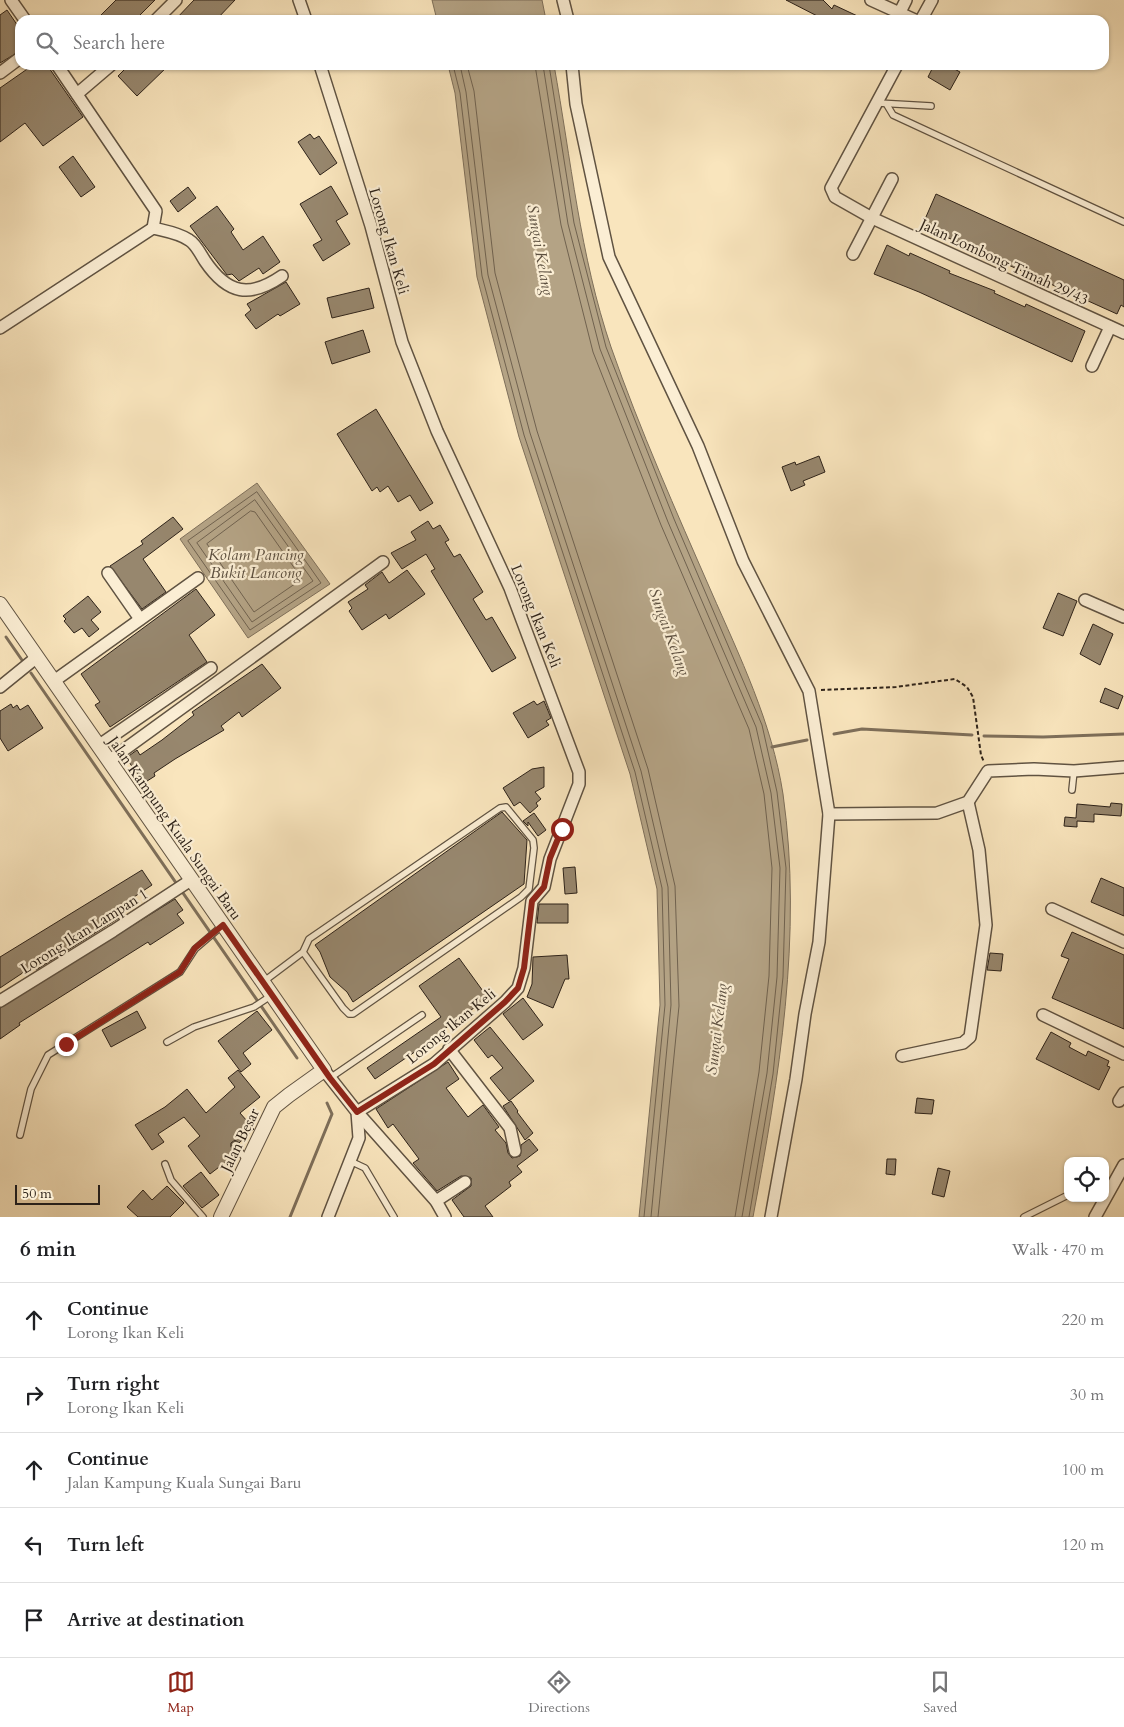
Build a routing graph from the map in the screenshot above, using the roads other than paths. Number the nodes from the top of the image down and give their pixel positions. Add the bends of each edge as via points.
1 (11, 0) edge
2 (176, 0) edge
3 (300, 0) edge
4 (564, 0) edge
5 (871, 0) edge
6 (906, 0) edge
7 (932, 0) edge
8 (22, 15) edge
9 (161, 15) edge
10 (304, 15) edge
11 (567, 15) edge
12 (896, 15) edge
13 (898, 15) edge
14 (924, 15) edge
15 (15, 62) edge
16 (60, 70) edge
17 (105, 70) edge
18 (322, 70) edge
19 (573, 70) edge
20 (895, 70) edge
21 (0, 73) edge
22 (77, 94) junction
23 (882, 104) junction
24 (931, 106) dead end
25 (892, 179) dead end
26 (872, 218) junction
27 (1124, 222) edge
28 (152, 228) junction
29 (853, 254) dead end
30 (282, 276) dead end
31 (1110, 327) junction
32 (0, 328) edge
33 (1124, 333) edge
34 (1092, 366) dead end
35 (383, 562) dead end
36 (108, 573) dead end
37 (198, 578) dead end
38 (1085, 600) dead end
39 (0, 604) edge
40 (1124, 617) edge
41 (140, 620) junction
42 (37, 657) junction
43 (211, 668) dead end
44 (54, 682) junction
45 (0, 687) edge
46 (98, 746) junction
47 (110, 760) junction
48 (1124, 767) edge
49 (1074, 771) junction
50 (1072, 790) dead end
51 (968, 802) junction
52 (829, 814) junction
53 (183, 886) junction
54 (1052, 909) dead end
55 (221, 928) junction
56 (1124, 942) edge
57 (303, 952) junction
58 (263, 982) junction
59 (269, 998) junction
60 (0, 1001) edge
61 (422, 1015) dead end
62 (1042, 1016) dead end
63 (167, 1042) dead end
64 (449, 1049) junction
65 (1124, 1054) edge
66 (902, 1056) dead end
67 (327, 1074) junction
68 (357, 1112) junction
69 (20, 1135) dead end
70 (235, 1145) dead end
71 (516, 1151) dead end
72 (247, 1161) junction
73 (350, 1161) junction
74 (165, 1164) dead end
75 (1124, 1165) edge
76 (465, 1182) dead end
77 (1109, 1191) edge
78 (1064, 1198) edge
79 (436, 1201) junction
80 (1103, 1202) edge
81 (203, 1217) edge
82 (221, 1217) edge
83 (328, 1217) edge
84 (394, 1217) edge
85 (445, 1217) edge
86 (771, 1217) edge
87 (1024, 1217) edge
88 (1095, 1217) edge

1 - 8 street
2 - 9 street
3 - 10 street
4 - 11 street
5 - 12 street
6 - 13 street
7 - 14 street
15 - 21 street
16 - 22 street
17 - 22 street
18 - 64 street, Lorong Ikan Keli via 371,226 402,342 437,431 510,588 579,772 579,784 550,858 544,887 532,901 524,968 518,988
19 - 52 street via 576,104 609,257 698,446 743,561 809,691
20 - 23 street
22 - 28 street via 156,211
23 - 24 lane
23 - 26 street, Jalan Lombong Timah 29/43 via 831,188 835,197
23 - 27 lane via 893,115
25 - 26 street
26 - 29 street
26 - 31 street, Jalan Lombong Timah 29/43
28 - 30 street via 191,240 224,284 253,291 267,287
28 - 32 street
31 - 33 street, Jalan Lombong Timah 29/43
31 - 34 street
35 - 47 street
36 - 41 street
37 - 41 street
38 - 40 street
39 - 42 street, Jalan Kampung Kuala Sungai Baru
41 - 44 street
42 - 44 street, Jalan Kampung Kuala Sungai Baru
42 - 45 street
43 - 46 street
44 - 46 street, Jalan Kampung Kuala Sungai Baru
46 - 47 street, Jalan Kampung Kuala Sungai Baru
47 - 53 street, Jalan Kampung Kuala Sungai Baru
48 - 49 street
49 - 50 lane
49 - 51 street via 988,771
51 - 52 street via 937,813
51 - 66 street via 979,850 986,925 970,1037 963,1043
52 - 86 street via 820,942
53 - 55 street, Jalan Kampung Kuala Sungai Baru
53 - 60 street, Lorong Ikan Lampan 1
54 - 56 street
55 - 58 street, Jalan Kampung Kuala Sungai Baru
55 - 69 lane via 195,948 180,972 48,1055 32,1089
57 - 57 lane via 309,939 500,808 506,807 533,840 530,889 354,1014 343,1008
57 - 58 lane
58 - 59 street, Jalan Kampung Kuala Sungai Baru
59 - 63 lane via 258,1005 194,1027
59 - 67 street, Jalan Kampung Kuala Sungai Baru
61 - 67 lane
62 - 65 street
64 - 68 street, Lorong Ikan Keli via 434,1064
64 - 71 street via 510,1128
67 - 68 street
67 - 72 street, Jalan Besar via 288,1095 274,1107
68 - 73 street via 359,1138
68 - 79 street
70 - 72 lane
72 - 82 street, Jalan Besar
73 - 83 street
73 - 84 lane via 365,1168
74 - 81 lane via 171,1180
75 - 77 street
76 - 79 street
78 - 87 lane
79 - 85 street
80 - 88 street

